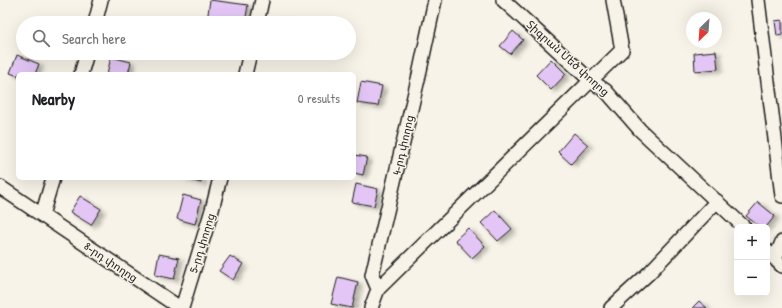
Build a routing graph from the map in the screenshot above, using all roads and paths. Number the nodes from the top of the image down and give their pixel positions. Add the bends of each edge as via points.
1 (101, 0) edge
2 (262, 0) edge
3 (435, 0) edge
4 (503, 0) edge
5 (613, 0) edge
6 (758, 0) edge
7 (97, 16) edge
8 (259, 16) edge
9 (85, 60) edge
10 (248, 60) edge
11 (82, 72) edge
12 (245, 72) edge
13 (591, 81) junction
14 (52, 180) edge
15 (220, 180) edge
16 (0, 187) edge
17 (782, 196) edge
18 (718, 201) junction
19 (42, 215) junction
20 (741, 224) edge
21 (782, 242) edge
22 (775, 259) edge
23 (378, 288) junction
24 (181, 308) edge
25 (371, 308) edge
26 (611, 308) edge

1 - 7 street
2 - 8 street
3 - 23 street, 4-րդ փողոց via 372,275
4 - 13 street, Տիգրան Մեծ փողոց
5 - 13 street via 622,50
6 - 17 street
9 - 11 street
10 - 12 street
13 - 18 street, Տիգրան Մեծ փողոց via 606,91 640,130
13 - 23 street
14 - 19 street
15 - 24 street, 5-րդ փողոց
16 - 19 street, 8-րդ փողոց
18 - 20 street, Տիգրան Մեծ փողոց
18 - 26 street via 649,273
19 - 24 street, 8-րդ փողոց
21 - 22 street
23 - 25 street

